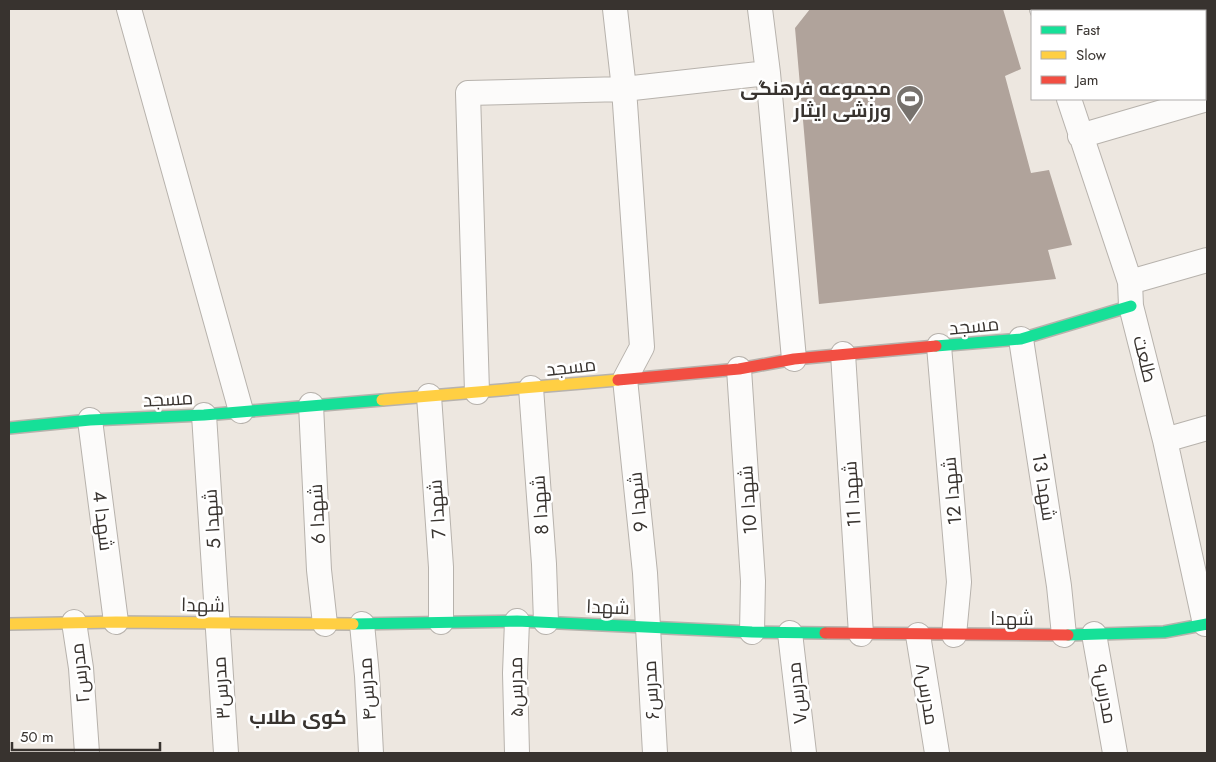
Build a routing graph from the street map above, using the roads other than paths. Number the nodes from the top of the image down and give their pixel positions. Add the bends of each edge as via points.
1 (129, 9) edge
2 (616, 9) edge
3 (760, 9) edge
4 (768, 73) junction
5 (624, 89) junction
6 (1069, 100) edge
7 (1204, 100) edge
8 (1080, 136) junction
9 (1207, 260) edge
10 (1130, 282) junction
11 (1131, 306) junction
12 (1022, 339) junction
13 (939, 346) junction
14 (843, 354) junction
15 (794, 359) junction
16 (739, 369) junction
17 (626, 379) junction
18 (531, 388) junction
19 (477, 392) junction
20 (429, 396) junction
21 (311, 405) junction
22 (240, 411) junction
23 (204, 415) junction
24 (90, 420) junction
25 (9, 428) edge
26 (1207, 428) edge
27 (1165, 440) junction
28 (74, 622) junction
29 (116, 622) junction
30 (441, 622) junction
31 (517, 622) junction
32 (546, 622) junction
33 (217, 623) junction
34 (9, 624) edge
35 (325, 624) junction
36 (362, 624) junction
37 (1206, 624) edge
38 (648, 626) junction
39 (752, 632) junction
40 (790, 632) junction
41 (862, 634) junction
42 (1094, 634) junction
43 (918, 635) junction
44 (954, 635) junction
45 (1064, 635) junction
46 (87, 753) edge
47 (226, 753) edge
48 (371, 753) edge
49 (517, 753) edge
50 (655, 753) edge
51 (804, 753) edge
52 (937, 753) edge
53 (1115, 753) edge

1 - 22 street
2 - 5 street
3 - 4 street
4 - 5 street
4 - 15 street
5 - 17 street via 642,347
5 - 19 street via 468,93
6 - 8 street, طلعت
7 - 8 street
8 - 10 street, طلعت
9 - 10 street
10 - 11 street, طلعت
11 - 12 street, مسجد
11 - 27 street, طلعت
12 - 13 street, مسجد
12 - 45 street, شهدا 13
13 - 14 street, مسجد
13 - 44 street, شهدا 12 via 959,582
14 - 15 street, مسجد
14 - 41 street, شهدا 11
15 - 16 street, مسجد
16 - 17 street, مسجد
16 - 39 street, شهدا 10 via 753,581
17 - 18 street, مسجد
17 - 38 street, شهدا 9
18 - 19 street, مسجد
18 - 32 street, شهدا 8
19 - 20 street, مسجد
20 - 21 street, مسجد
20 - 30 street, شهدا 7 via 441,567
21 - 22 street, مسجد
21 - 35 street, شهدا 6 via 319,570
22 - 23 street, مسجد
23 - 24 street, مسجد
23 - 33 street, شهدا 5
24 - 25 street, مسجد
24 - 29 street, شهدا 4
26 - 27 street
27 - 37 street, طلعت
28 - 29 street, شهدا
28 - 34 street, شهدا
28 - 46 street, مدرس۲
29 - 33 street, شهدا
30 - 31 street, شهدا
30 - 36 street, شهدا
31 - 32 street, شهدا
31 - 49 street, مدرس۵
32 - 38 street, شهدا
33 - 35 street, شهدا
33 - 47 street, مدرس۳
35 - 36 street, شهدا
36 - 48 street, مدرس۴
37 - 42 street, شهدا via 1164,632
38 - 39 street, شهدا
38 - 50 street, مدرس۶
39 - 40 street, شهدا
40 - 41 street, شهدا
40 - 51 street, مدرس۷
41 - 43 street, شهدا
42 - 45 street, شهدا
42 - 53 street, مدرس۹
43 - 44 street, شهدا
43 - 52 street, مدرس۸
44 - 45 street, شهدا

